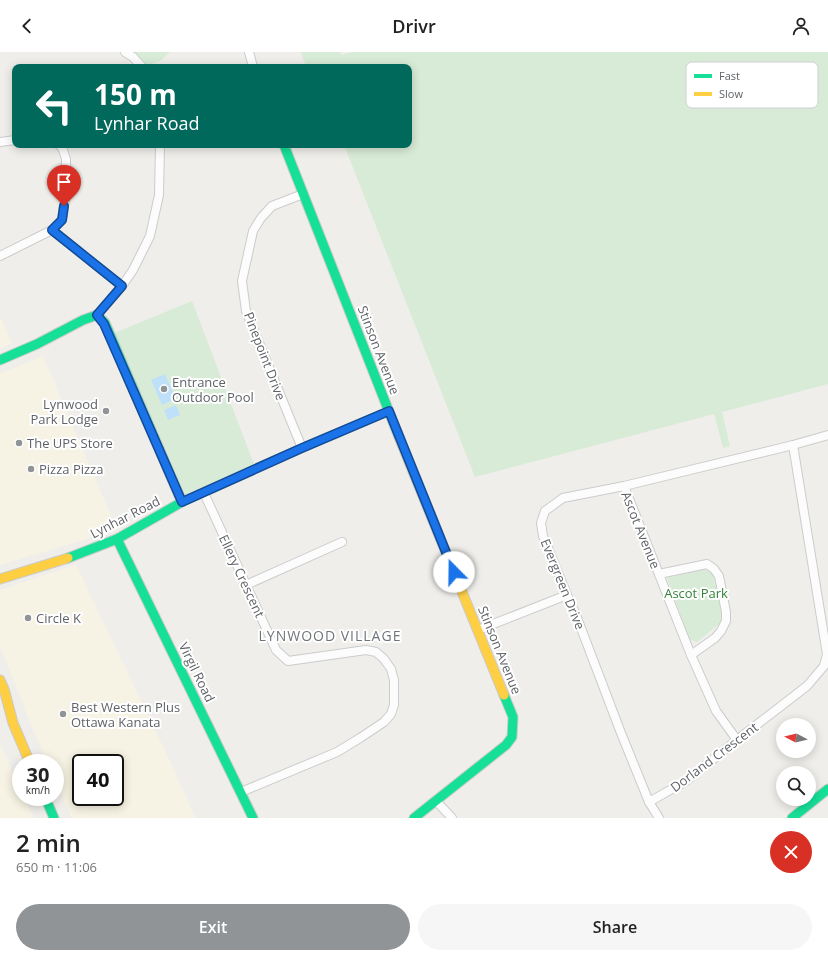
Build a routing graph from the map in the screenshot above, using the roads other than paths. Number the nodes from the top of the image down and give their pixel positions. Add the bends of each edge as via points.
1 (125, 52) edge
2 (249, 52) edge
3 (140, 64) edge
4 (253, 64) edge
5 (12, 140) edge
6 (0, 142) edge
7 (63, 148) edge
8 (160, 148) edge
9 (285, 148) edge
10 (303, 194) junction
11 (52, 230) junction
12 (0, 256) edge
13 (122, 286) junction
14 (97, 315) junction
15 (0, 360) edge
16 (389, 411) junction
17 (828, 434) edge
18 (793, 444) junction
19 (302, 448) junction
20 (624, 486) junction
21 (204, 493) junction
22 (182, 502) junction
23 (117, 539) junction
24 (342, 542) dead end
25 (659, 574) junction
26 (0, 579) edge
27 (246, 585) junction
28 (567, 595) junction
29 (478, 630) junction
30 (691, 655) junction
31 (0, 680) edge
32 (0, 705) edge
33 (13, 723) junction
34 (736, 740) junction
35 (26, 754) edge
36 (241, 792) junction
37 (826, 794) edge
38 (436, 801) junction
39 (649, 802) junction
40 (48, 806) edge
41 (54, 818) edge
42 (253, 818) edge
43 (414, 818) edge
44 (452, 818) edge
45 (659, 818) edge
46 (792, 818) edge

1 - 3 street
2 - 4 street
5 - 6 street
7 - 11 street via 66,159 66,192 62,220
8 - 13 street via 159,195 150,236
9 - 10 street, Stinson Avenue
10 - 16 street, Stinson Avenue
10 - 19 street, Pinepoint Drive via 272,206 261,218 254,231 242,281 246,311
11 - 12 street
11 - 13 street
13 - 14 street
14 - 15 street
14 - 22 street via 104,324
16 - 19 street, Lynhar Road
16 - 29 street, Stinson Avenue
17 - 18 street, Evergreen Drive
18 - 20 street, Evergreen Drive
18 - 34 street, Dorland Crescent via 827,654 824,666 807,686
19 - 21 street, Lynhar Road
20 - 25 street, Ascot Avenue
20 - 28 street, Evergreen Drive via 563,498 545,511 541,523 543,536
21 - 22 street, Lynhar Road
21 - 27 street, Ellery Crescent
22 - 23 street, Lynhar Road
23 - 26 street, Lynhar Road via 63,560
23 - 36 street, Virgil Road
24 - 27 street
25 - 30 street, Ascot Avenue
25 - 30 street, Ascot Avenue via 706,564 719,576 726,621 715,638
27 - 36 street, Ellery Crescent via 276,650 288,661 366,650 376,652 391,669 395,692 391,714 384,722 360,738 337,752
28 - 29 street
28 - 39 street, Evergreen Drive
29 - 38 street, Stinson Avenue via 513,717 512,737 506,746
30 - 34 street, Ascot Avenue via 716,710
31 - 33 street
32 - 33 street
33 - 35 street
34 - 39 street, Dorland Crescent via 686,781
36 - 42 street, Virgil Road
37 - 46 street
38 - 43 street, Stinson Avenue
38 - 44 street
39 - 45 street, Evergreen Drive
40 - 41 street

